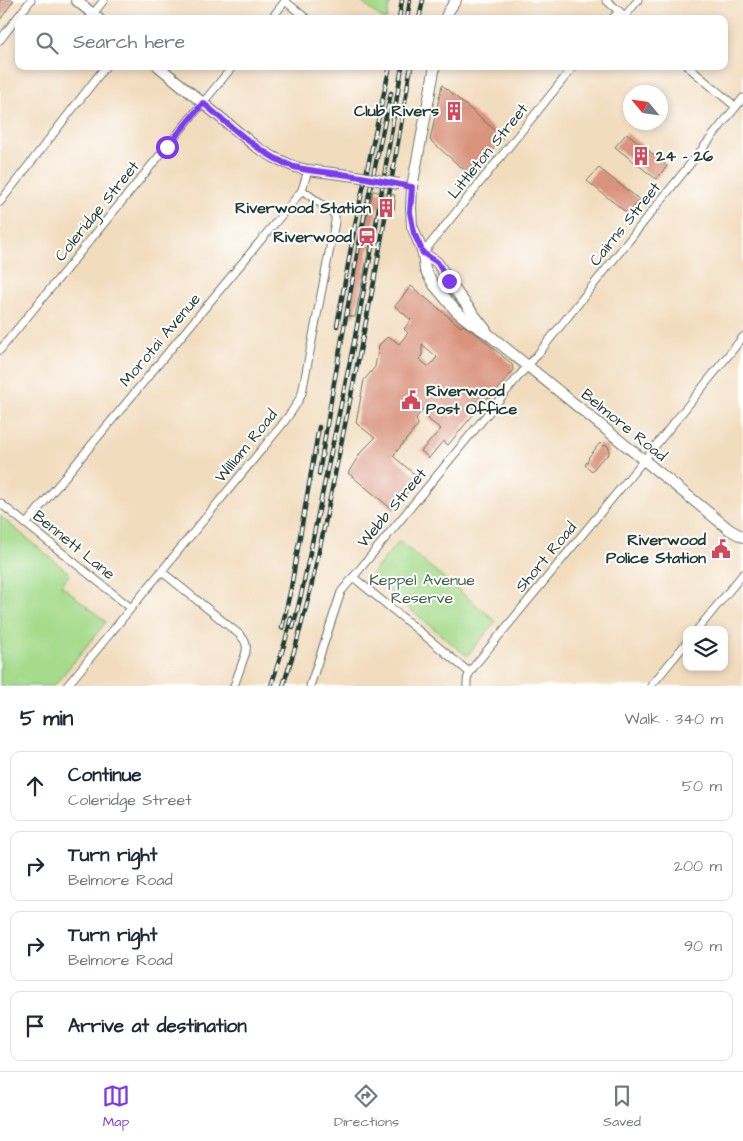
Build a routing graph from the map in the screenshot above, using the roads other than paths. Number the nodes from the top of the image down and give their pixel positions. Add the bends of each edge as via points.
1 (31, 0) edge
2 (76, 0) edge
3 (104, 0) edge
4 (456, 0) edge
5 (606, 0) edge
6 (638, 0) edge
7 (286, 1) edge
8 (619, 10) junction
9 (19, 15) edge
10 (95, 15) edge
11 (96, 15) edge
12 (274, 15) edge
13 (302, 15) edge
14 (447, 15) edge
15 (615, 15) edge
16 (624, 15) edge
17 (629, 15) edge
18 (15, 21) edge
19 (0, 40) edge
20 (103, 70) edge
21 (163, 70) edge
22 (230, 70) edge
23 (434, 70) edge
24 (571, 70) edge
25 (692, 70) edge
26 (743, 98) edge
27 (203, 103) junction
28 (736, 107) junction
29 (308, 170) junction
30 (412, 187) junction
31 (302, 190) junction
32 (0, 202) edge
33 (423, 253) junction
34 (488, 333) junction
35 (743, 337) edge
36 (0, 350) edge
37 (528, 366) junction
38 (644, 460) junction
39 (0, 503) edge
40 (26, 524) junction
41 (743, 537) edge
42 (161, 571) junction
43 (743, 574) edge
44 (353, 577) junction
45 (131, 608) junction
46 (700, 626) edge
47 (683, 647) edge
48 (469, 672) junction
49 (67, 686) edge
50 (234, 686) edge
51 (310, 686) edge
52 (467, 686) edge
53 (650, 686) edge

1 - 9 street
2 - 10 main road
3 - 11 street
4 - 14 main road
5 - 8 street
6 - 17 street
7 - 12 street
7 - 13 street
8 - 15 street
8 - 16 street
18 - 19 street
20 - 32 street
21 - 27 main road
22 - 27 street, Coleridge Street
23 - 30 main road, Belmore Road
24 - 33 street, Littleton Street
25 - 28 street
26 - 28 street, Cairns Street
27 - 29 main road via 264,152
27 - 36 street, Coleridge Street
28 - 37 street, Cairns Street
29 - 30 main road, bridge
29 - 31 street, Morotai Avenue
30 - 33 main road, Belmore Road via 411,219
31 - 40 street, Morotai Avenue
31 - 42 street, William Road via 332,212 335,222 300,400
33 - 34 main road, Belmore Road via 437,262
33 - 34 main road, Belmore Road via 425,270 441,294 470,323
34 - 37 main road, Belmore Road
35 - 38 street, Short Road
37 - 38 main road, Belmore Road
37 - 44 street, Webb Street
38 - 41 main road, Belmore Road
38 - 48 street, Short Road
39 - 40 street, Bennett Lane
40 - 45 street, Bennett Lane
42 - 45 street, William Road
42 - 50 street via 246,642 247,650
43 - 46 street
44 - 48 street
44 - 51 street, Webb Street via 341,592
45 - 49 street, William Road
47 - 53 street
48 - 52 street

